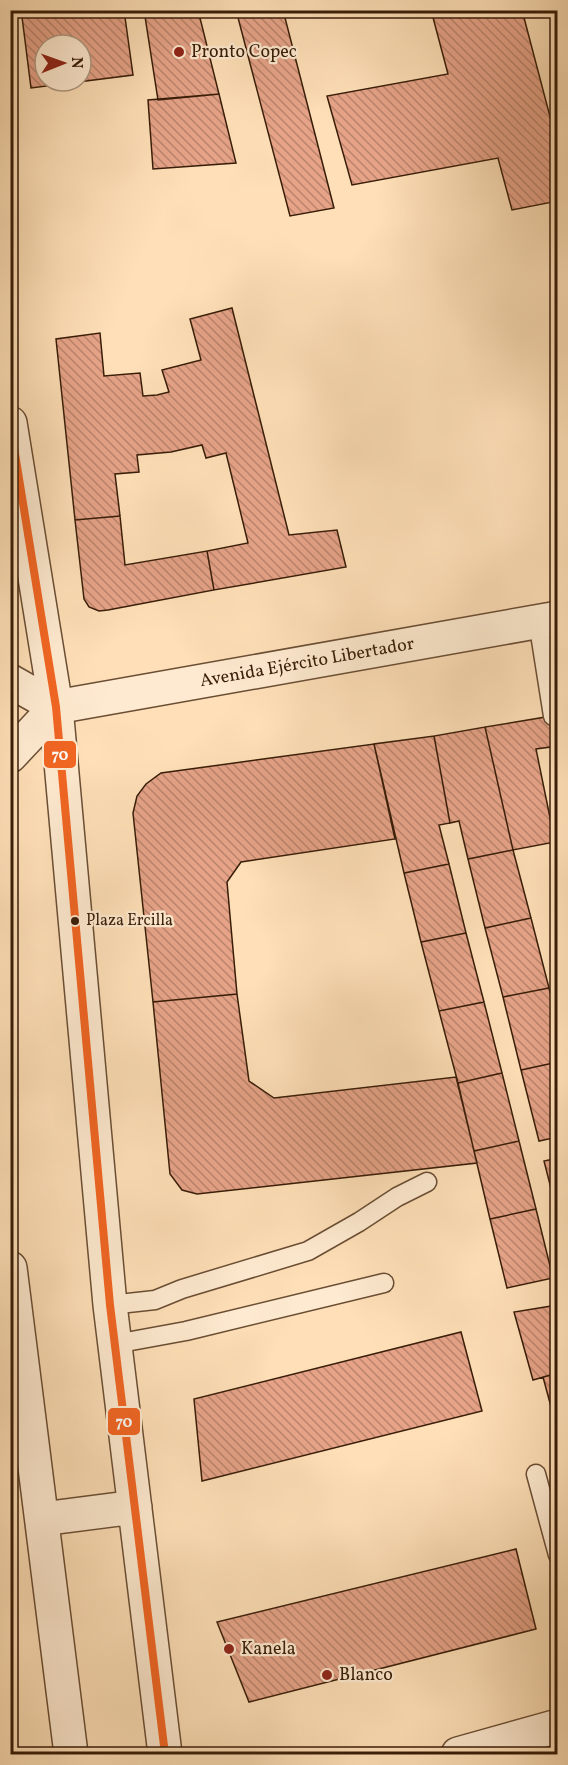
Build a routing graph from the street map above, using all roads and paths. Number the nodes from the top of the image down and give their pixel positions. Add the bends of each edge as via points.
1 (10, 423) edge
2 (548, 619) edge
3 (10, 681) edge
4 (56, 707) junction
5 (553, 716) dead end
6 (10, 756) edge
7 (427, 1182) dead end
8 (10, 1268) edge
9 (384, 1283) dead end
10 (110, 1305) junction
11 (115, 1344) junction
12 (536, 1474) dead end
13 (135, 1507) junction
14 (42, 1519) junction
15 (558, 1555) edge
16 (558, 1726) edge
17 (71, 1755) edge
18 (165, 1755) edge
19 (458, 1755) edge

1 - 4 street
2 - 4 street, Avenida Ejército Libertador
2 - 5 lane
3 - 4 street
4 - 6 street
4 - 10 street
7 - 10 lane via 308,1251 182,1288 155,1300
8 - 14 street
9 - 11 lane via 186,1331
10 - 11 street
11 - 13 street
12 - 15 lane
13 - 14 street
13 - 18 street
14 - 17 street
16 - 19 street

